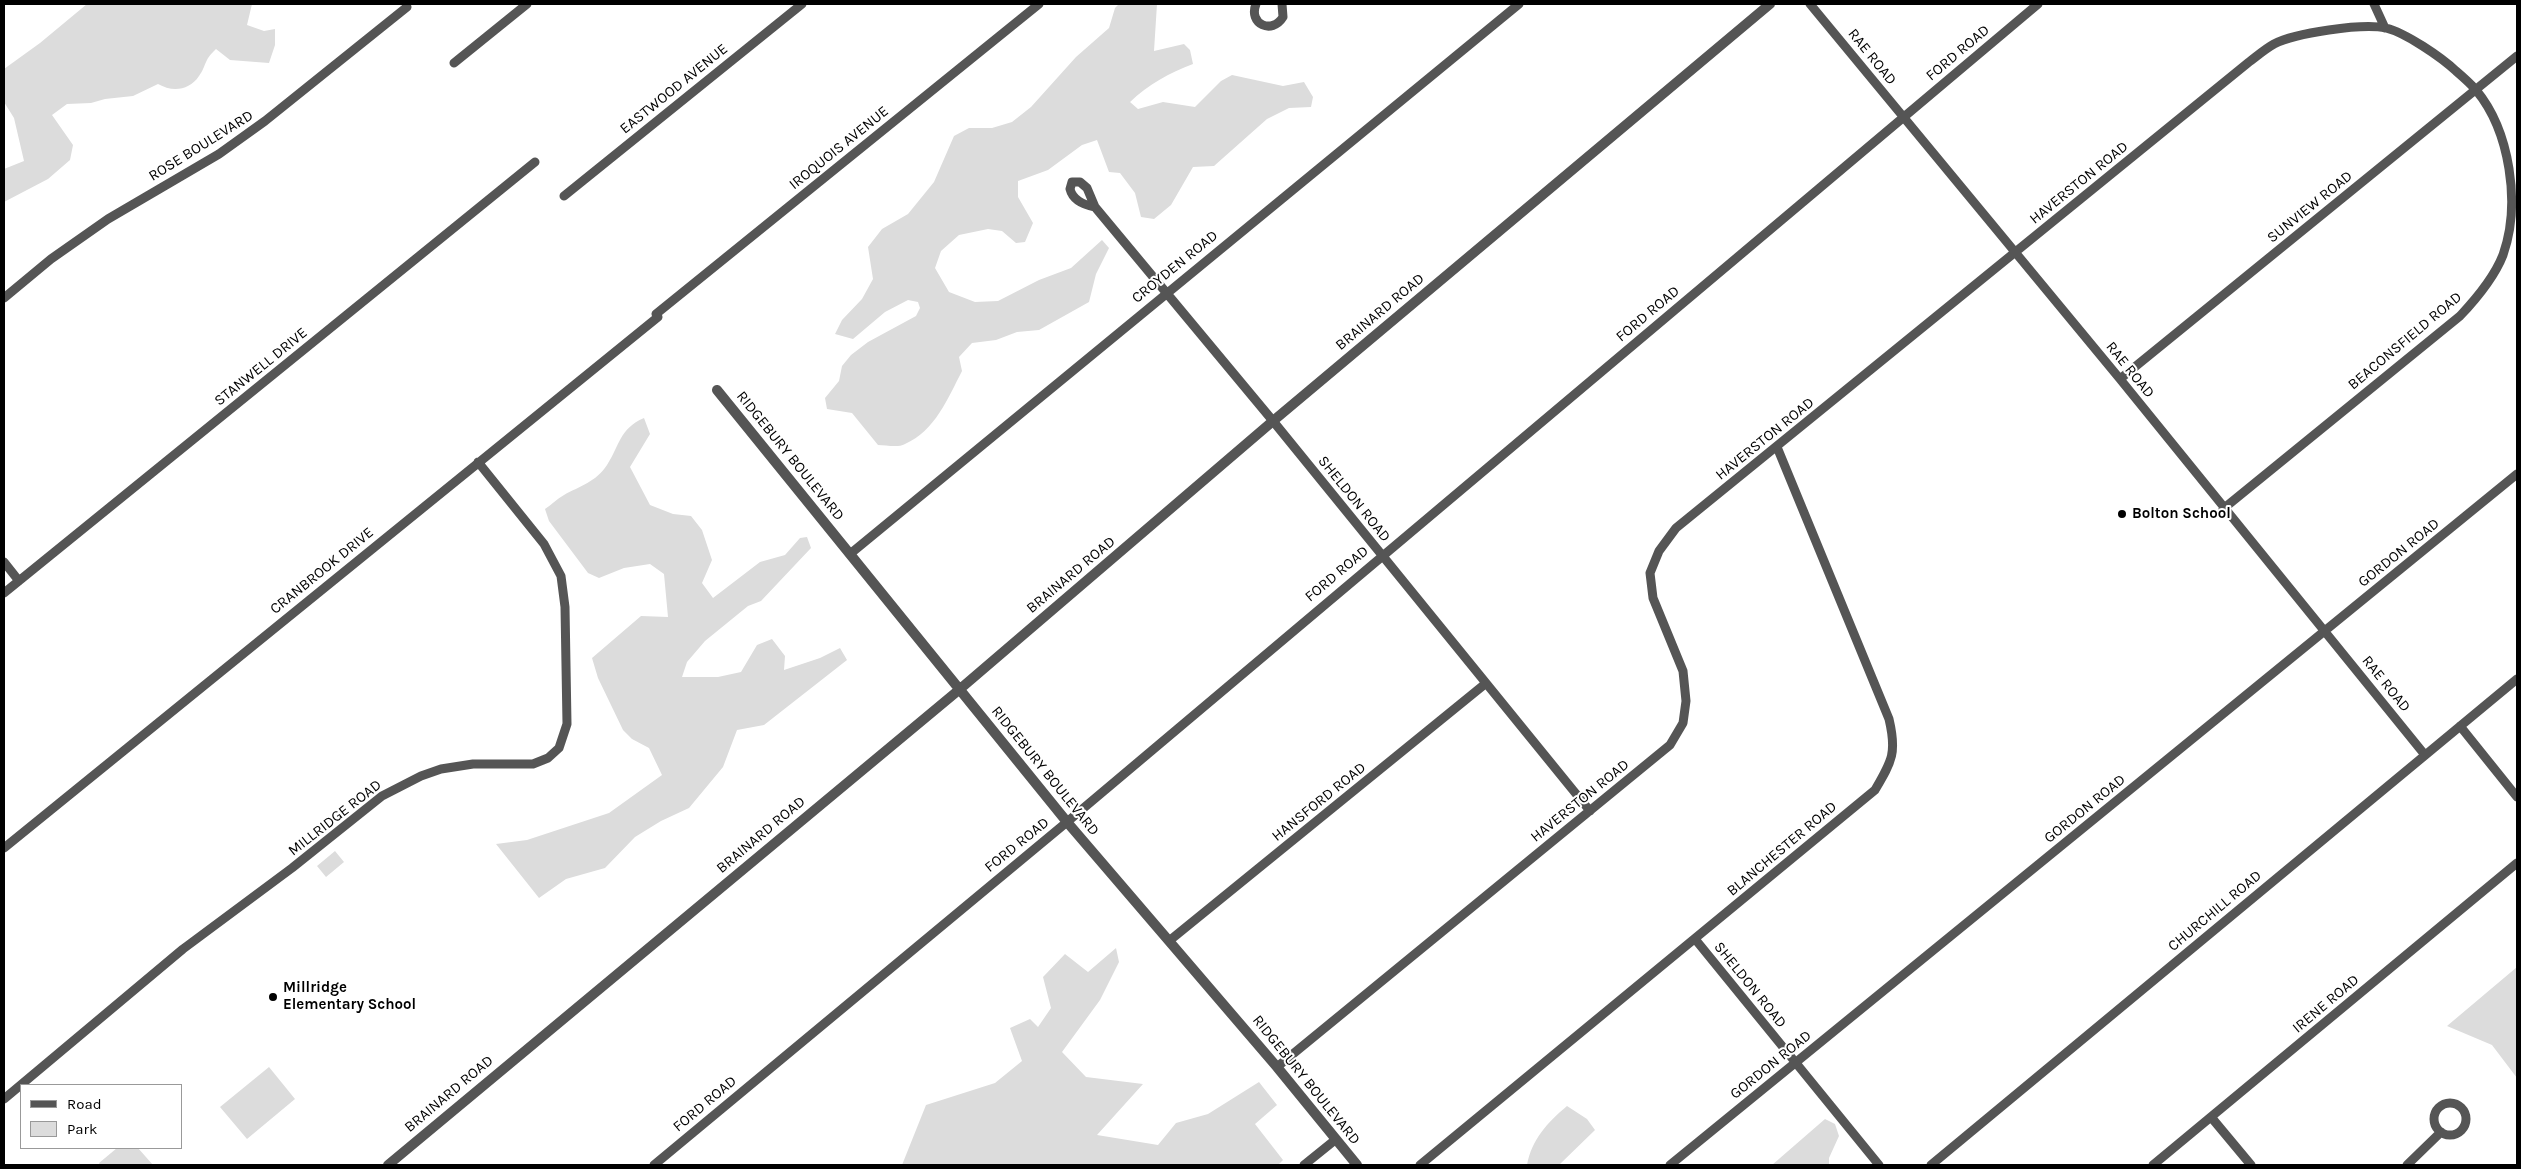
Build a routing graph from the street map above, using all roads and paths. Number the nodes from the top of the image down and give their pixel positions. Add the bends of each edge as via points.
1 (527, 4) edge
2 (802, 4) edge
3 (1039, 4) edge
4 (1256, 4) edge
5 (1282, 4) edge
6 (1519, 4) edge
7 (1770, 4) edge
8 (1810, 4) edge
9 (2038, 4) edge
10 (2374, 4) edge
11 (407, 7) dead end
12 (2385, 28) junction
13 (2517, 56) edge
14 (454, 63) dead end
15 (2476, 90) junction
16 (1904, 117) junction
17 (535, 162) dead end
18 (564, 196) dead end
19 (1095, 207) dead end
20 (2016, 253) junction
21 (1165, 293) junction
22 (4, 298) edge
23 (657, 315) joint
24 (2120, 379) junction
25 (717, 390) dead end
26 (1273, 421) junction
27 (1777, 446) junction
28 (478, 462) junction
29 (2517, 474) edge
30 (2223, 508) junction
31 (850, 554) junction
32 (1381, 555) junction
33 (4, 562) edge
34 (19, 581) junction
35 (4, 593) edge
36 (2326, 631) junction
37 (2517, 679) edge
38 (1486, 684) junction
39 (960, 689) junction
40 (2460, 726) junction
41 (2425, 755) junction
42 (2517, 797) edge
43 (1590, 811) junction
44 (1067, 822) junction
45 (4, 848) edge
46 (2517, 863) edge
47 (1695, 939) junction
48 (1169, 941) junction
49 (1796, 1063) junction
50 (1277, 1067) junction
51 (22, 1084) edge
52 (20, 1086) edge
53 (4, 1099) edge
54 (2211, 1117) junction
55 (2441, 1132) dead end
56 (1335, 1140) junction
57 (388, 1165) edge
58 (654, 1165) edge
59 (1304, 1165) edge
60 (1357, 1165) edge
61 (1420, 1165) edge
62 (1670, 1165) edge
63 (1879, 1165) edge
64 (1931, 1165) edge
65 (2153, 1165) edge
66 (2251, 1165) edge
67 (2408, 1165) edge

1 - 14 street
2 - 18 street, EASTWOOD AVENUE
3 - 23 street, IROQUOIS AVENUE
4 - 5 street via 1256,20 1270,27 1283,17
6 - 21 street, CROYDEN ROAD
7 - 26 street, BRAINARD ROAD
8 - 16 street, RAE ROAD
9 - 16 street, FORD ROAD
10 - 12 street
11 - 22 street, ROSE BOULEVARD via 225,150 108,219 51,259
12 - 15 street, HAVERSTON ROAD via 2443,58
12 - 20 street, HAVERSTON ROAD via 2342,28 2275,44
13 - 15 street, SUNVIEW ROAD
15 - 24 street, SUNVIEW ROAD
15 - 30 street, BEACONSFIELD ROAD via 2496,122 2504,143 2510,164 2513,211 2504,254 2482,292 2460,316
16 - 20 street, RAE ROAD
16 - 32 street, FORD ROAD
17 - 34 street, STANWELL DRIVE
19 - 21 street, SHELDON ROAD
20 - 24 street, RAE ROAD
20 - 27 street, HAVERSTON ROAD
21 - 26 street, SHELDON ROAD
21 - 31 street, CROYDEN ROAD
23 - 28 street, CRANBROOK DRIVE
24 - 30 street, RAE ROAD
25 - 31 street, RIDGEBURY BOULEVARD
26 - 32 street, SHELDON ROAD
26 - 39 street, BRAINARD ROAD
27 - 43 street, HAVERSTON ROAD via 1676,528 1659,551 1650,573 1653,598 1683,671 1686,701 1683,723 1670,745
27 - 47 street, BLANCHESTER ROAD via 1889,717 1895,744 1889,766 1874,790
28 - 45 street, CRANBROOK DRIVE
28 - 51 street, MILLRIDGE ROAD via 544,544 561,576 565,607 567,724 559,748 534,764 473,764 441,770 421,776 382,796 183,949
29 - 36 street, GORDON ROAD
30 - 36 street, RAE ROAD
31 - 39 street, RIDGEBURY BOULEVARD
32 - 38 street, SHELDON ROAD
32 - 44 street, FORD ROAD
33 - 34 street
34 - 35 street, STANWELL DRIVE
36 - 41 street, RAE ROAD
36 - 49 street, GORDON ROAD
37 - 40 street, CHURCHILL ROAD
38 - 43 street, SHELDON ROAD
38 - 48 street, HANSFORD ROAD
39 - 44 street, RIDGEBURY BOULEVARD
39 - 57 street, BRAINARD ROAD
40 - 41 street, CHURCHILL ROAD
40 - 42 street
41 - 64 street, CHURCHILL ROAD
43 - 50 street, HAVERSTON ROAD
44 - 48 street, RIDGEBURY BOULEVARD
44 - 58 street, FORD ROAD
46 - 54 street, IRENE ROAD
47 - 49 street, SHELDON ROAD
47 - 61 street, BLANCHESTER ROAD
48 - 50 street, RIDGEBURY BOULEVARD
49 - 62 street, GORDON ROAD
49 - 63 street, SHELDON ROAD
50 - 56 street, RIDGEBURY BOULEVARD
52 - 53 street, MILLRIDGE ROAD
54 - 65 street, IRENE ROAD
54 - 66 street
55 - 67 street
56 - 59 street
56 - 60 street, RIDGEBURY BOULEVARD

